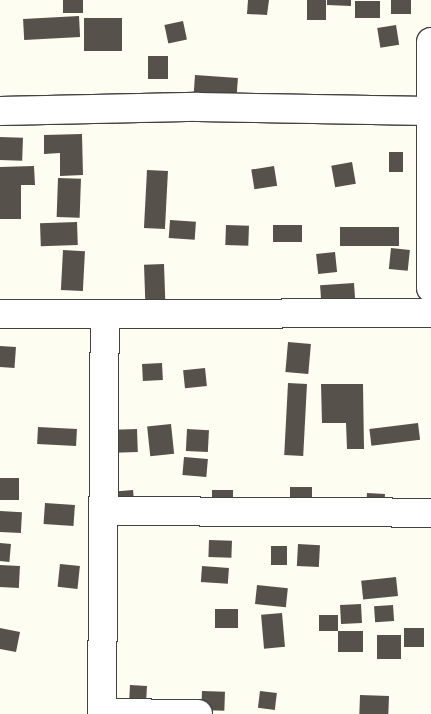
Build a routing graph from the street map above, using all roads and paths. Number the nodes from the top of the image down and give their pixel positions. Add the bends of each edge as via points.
1 (431, 42) edge
2 (0, 111) edge
3 (429, 111) junction
4 (431, 288) edge
5 (431, 313) edge
6 (0, 314) edge
7 (105, 315) junction
8 (104, 511) junction
9 (431, 513) edge
10 (102, 714) edge
11 (198, 714) edge

1 - 3 street
2 - 3 street via 198,107
3 - 4 street
5 - 7 street
6 - 7 street
7 - 8 street
8 - 9 street
8 - 10 street
10 - 11 street

